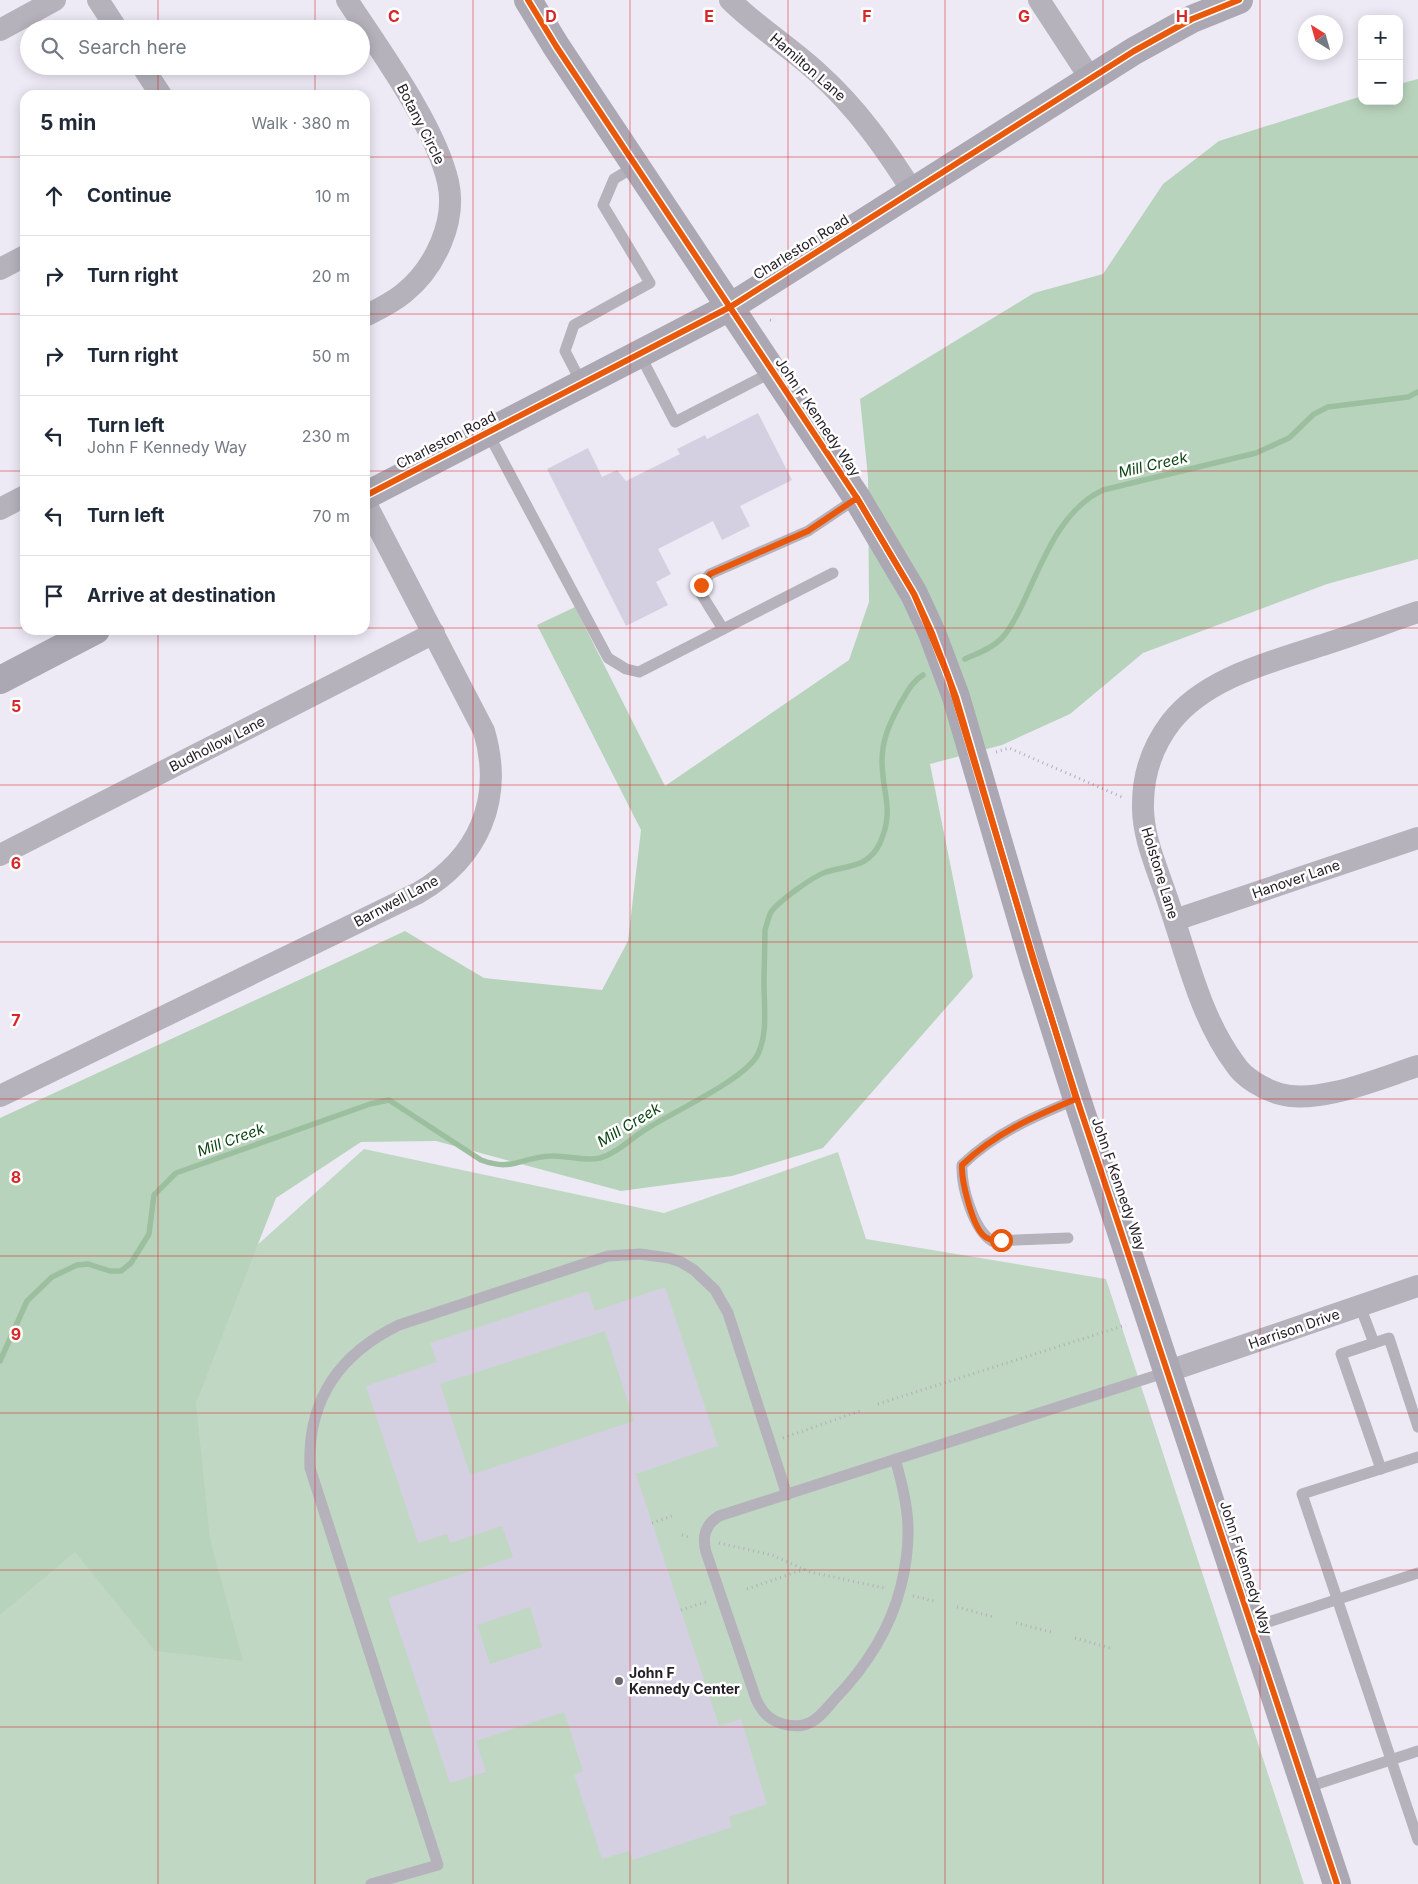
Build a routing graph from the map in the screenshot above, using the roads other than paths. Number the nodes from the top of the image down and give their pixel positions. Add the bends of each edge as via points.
1 (55, 0) edge
2 (98, 0) edge
3 (346, 0) edge
4 (528, 0) edge
5 (730, 0) edge
6 (1039, 0) edge
7 (1239, 0) edge
8 (111, 20) edge
9 (359, 20) edge
10 (0, 30) edge
11 (370, 37) edge
12 (148, 75) edge
13 (1090, 78) junction
14 (158, 90) edge
15 (637, 165) junction
16 (913, 192) junction
17 (20, 259) edge
18 (0, 269) edge
19 (730, 306) junction
20 (370, 313) edge
21 (640, 355) junction
22 (773, 372) junction
23 (582, 384) junction
24 (488, 433) junction
25 (370, 493) edge
26 (857, 498) junction
27 (20, 499) edge
28 (0, 509) edge
29 (370, 511) edge
30 (833, 572) dead end
31 (1418, 612) edge
32 (723, 629) junction
33 (434, 633) junction
34 (86, 635) edge
35 (0, 680) edge
36 (1418, 838) edge
37 (0, 855) edge
38 (1175, 920) junction
39 (1418, 1066) edge
40 (0, 1096) edge
41 (1076, 1099) junction
42 (1068, 1238) dead end
43 (1418, 1286) edge
44 (1360, 1306) junction
45 (1374, 1343) junction
46 (1169, 1371) junction
47 (1418, 1427) edge
48 (1418, 1457) edge
49 (895, 1458) junction
50 (1381, 1469) junction
51 (787, 1494) junction
52 (1418, 1573) edge
53 (1336, 1600) junction
54 (1253, 1627) junction
55 (1418, 1751) edge
56 (1391, 1760) junction
57 (1305, 1788) junction
58 (1418, 1840) edge
59 (371, 1884) edge
60 (1337, 1884) edge

1 - 10 street
2 - 8 street
3 - 9 street, Botany Circle
4 - 15 street, John F Kennedy Way
5 - 16 street, Hamilton Lane via 818,72 850,104
6 - 13 street
7 - 13 street, Charleston Road via 1164,34
11 - 20 street, Botany Circle via 405,90 441,158 450,206 436,254 422,275 405,292
12 - 14 street
13 - 16 street, Charleston Road
15 - 19 street, John F Kennedy Way
15 - 23 lane via 614,179 603,205 650,283 574,325 565,351
16 - 19 street, Charleston Road
17 - 18 street
19 - 21 street, Charleston Road
19 - 22 street, John F Kennedy Way
21 - 22 lane via 675,422
21 - 23 street, Charleston Road
22 - 26 street, John F Kennedy Way
23 - 24 street, Charleston Road
24 - 25 street, Charleston Road
24 - 32 lane via 608,658 626,670 639,672
26 - 32 lane via 808,531 710,574 701,585 700,592
26 - 41 street, John F Kennedy Way via 914,594 948,676
27 - 28 street
29 - 33 street, Barnwell Lane
30 - 32 lane
31 - 38 street, Holstone Lane via 1215,685 1192,701 1172,722 1150,759 1142,806 1152,854
33 - 37 street, Budhollow Lane
33 - 40 street, Barnwell Lane via 484,731 491,760 486,813 460,860 446,874 418,892
34 - 35 street
36 - 38 street, Hanover Lane
38 - 39 street, Holstone Lane via 1187,963 1222,1044 1236,1066 1256,1084 1280,1094 1304,1097 1363,1084
41 - 42 lane via 1026,1119 976,1151 962,1165 962,1177 978,1226 992,1241
41 - 46 street, John F Kennedy Way
43 - 44 street, Harrison Drive
44 - 45 lane
44 - 46 street, Harrison Drive
45 - 47 lane via 1389,1338
45 - 50 lane via 1341,1354
46 - 49 lane
46 - 54 street, John F Kennedy Way
48 - 50 lane
49 - 51 lane
49 - 51 lane via 907,1500 909,1527 906,1560 894,1611 882,1638 848,1686 820,1716 798,1726 775,1722 760,1709 704,1543 707,1527 719,1516
50 - 53 lane via 1302,1494
51 - 59 lane via 723,1301 694,1270 669,1258 623,1254 573,1267 399,1325 373,1339 360,1351 336,1375 320,1400 310,1433 310,1468 438,1865
52 - 53 lane
53 - 54 lane
53 - 56 lane
54 - 57 street, John F Kennedy Way
55 - 56 lane
56 - 57 lane
56 - 58 lane
57 - 60 street, John F Kennedy Way

